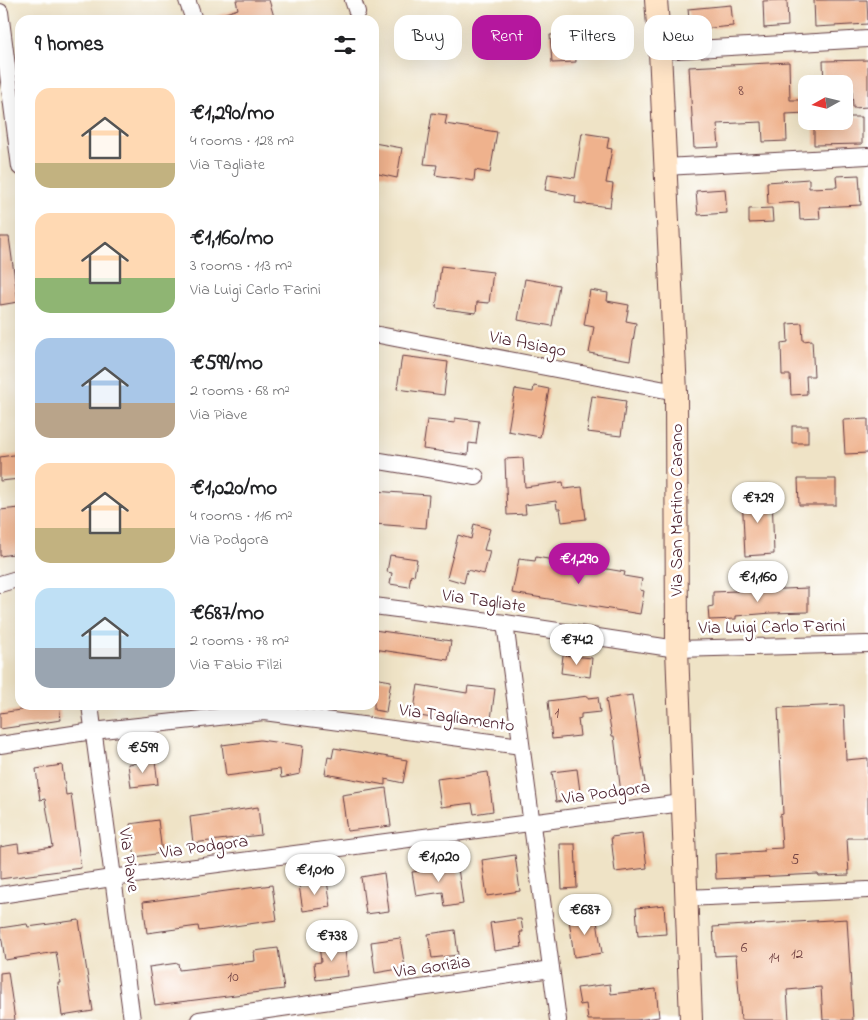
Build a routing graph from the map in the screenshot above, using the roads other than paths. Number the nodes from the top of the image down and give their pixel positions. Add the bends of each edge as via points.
1 (187, 0) edge
2 (656, 0) edge
3 (0, 12) edge
4 (192, 15) edge
5 (657, 15) edge
6 (868, 39) edge
7 (712, 47) edge
8 (661, 60) edge
9 (15, 128) edge
10 (868, 156) edge
11 (666, 167) junction
12 (379, 335) edge
13 (676, 392) junction
14 (379, 461) edge
15 (476, 477) dead end
16 (15, 580) edge
17 (0, 584) edge
18 (379, 607) edge
19 (505, 623) junction
20 (868, 644) edge
21 (677, 648) junction
22 (91, 710) edge
23 (93, 730) junction
24 (0, 745) edge
25 (521, 746) junction
26 (682, 803) junction
27 (532, 823) junction
28 (112, 878) junction
29 (868, 890) edge
30 (0, 895) edge
31 (686, 898) junction
32 (551, 969) junction
33 (132, 1020) edge
34 (199, 1020) edge
35 (558, 1020) edge
36 (690, 1020) edge

1 - 4 street
2 - 5 street, Via San Martino Carano
3 - 9 street
6 - 7 street
8 - 11 street, Via San Martino Carano
10 - 11 street
11 - 13 street, Via San Martino Carano
12 - 13 street, Via Asiago
13 - 21 street, Via San Martino Carano
14 - 15 street
16 - 17 street
18 - 19 street, Via Tagliate
19 - 21 street, Via Tagliate
19 - 25 street
20 - 21 street, Via Luigi Carlo Farini
21 - 26 street, Via San Martino Carano
22 - 23 street, Via Piave
23 - 24 street, Via Tagliamento
23 - 25 street, Via Tagliamento via 264,712
23 - 28 street, Via Piave
25 - 27 street
26 - 27 street, Via Podgora
26 - 31 street, Via San Martino Carano
27 - 28 street, Via Podgora
27 - 32 street
28 - 30 street, Via Podgora
28 - 33 street, Via Piave
29 - 31 street
31 - 36 street, Via San Martino Carano
32 - 34 street, Via Gorizia
32 - 35 street

